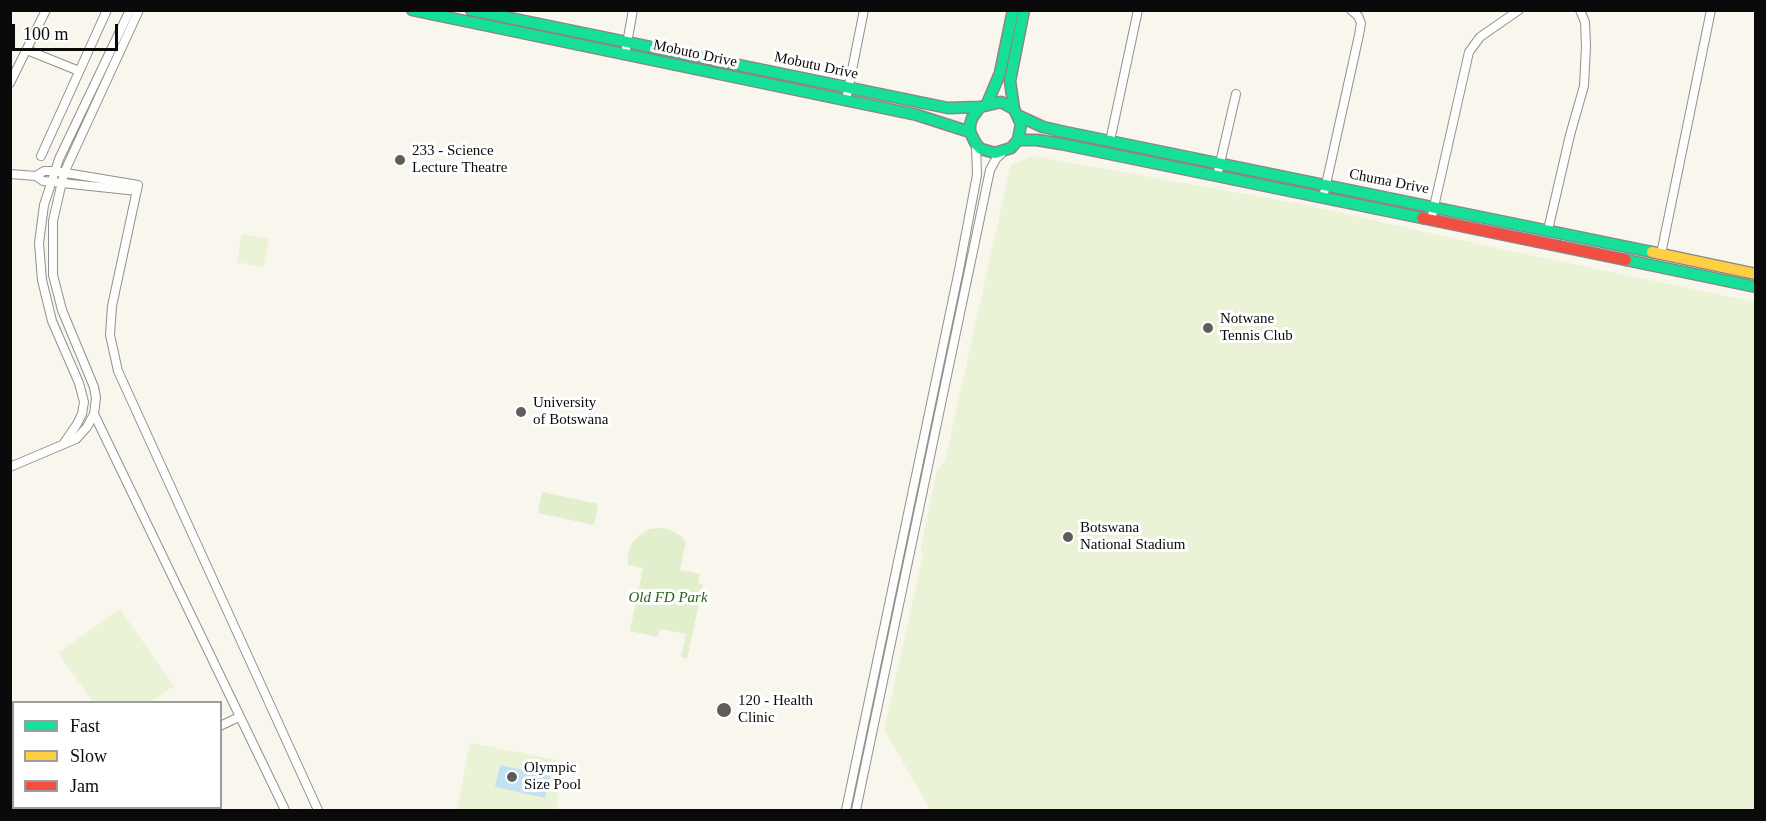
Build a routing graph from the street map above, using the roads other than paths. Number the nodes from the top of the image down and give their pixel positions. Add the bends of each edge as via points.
1 (46, 10) edge
2 (107, 10) edge
3 (130, 10) edge
4 (139, 10) edge
5 (412, 10) edge
6 (471, 10) edge
7 (633, 10) edge
8 (864, 10) edge
9 (1013, 10) edge
10 (1024, 10) edge
11 (1138, 10) edge
12 (1351, 10) edge
13 (1519, 10) edge
14 (1580, 10) edge
15 (1711, 10) edge
16 (523, 16) edge
17 (502, 17) junction
18 (499, 28) junction
19 (519, 33) junction
20 (627, 42) junction
21 (27, 50) junction
22 (625, 54) junction
23 (79, 71) junction
24 (10, 83) edge
25 (848, 87) junction
26 (1236, 94) dead end
27 (846, 100) junction
28 (984, 105) junction
29 (1016, 113) junction
30 (970, 132) junction
31 (1018, 140) junction
32 (1110, 141) junction
33 (976, 144) junction
34 (1003, 152) junction
35 (41, 156) dead end
36 (1220, 164) junction
37 (54, 171) junction
38 (64, 172) junction
39 (10, 174) edge
40 (36, 176) junction
41 (1217, 177) junction
42 (51, 181) junction
43 (61, 183) junction
44 (1326, 185) junction
45 (137, 188) junction
46 (1323, 198) junction
47 (1434, 206) junction
48 (1431, 220) junction
49 (1548, 230) junction
50 (1661, 254) junction
51 (1755, 273) edge
52 (1755, 287) edge
53 (94, 414) junction
54 (63, 444) junction
55 (10, 467) edge
56 (239, 717) junction
57 (222, 725) edge
58 (285, 810) edge
59 (318, 810) edge
60 (846, 810) edge
61 (856, 810) edge

1 - 21 street
2 - 23 street
3 - 37 street
4 - 38 street
5 - 18 main road, Mobuto Drive
6 - 17 main road, Mobutu Drive
7 - 20 street
8 - 25 street
9 - 28 main road via 1000,73
10 - 29 main road via 1010,81
11 - 32 street
12 - 44 street via 1361,23
13 - 47 street via 1480,37 1469,52
14 - 49 street via 1585,22 1584,86
15 - 50 street
16 - 17 main road, Mobutu Drive
16 - 19 street
16 - 20 main road, Mobutu Drive
17 - 18 main road
18 - 19 main road, Mobuto Drive
19 - 22 main road, Mobuto Drive
20 - 22 street
20 - 25 main road, Mobutu Drive
21 - 23 street
21 - 24 street
22 - 27 main road, Mobuto Drive
23 - 35 street
25 - 27 street
25 - 28 main road, Mobutu Drive via 948,108
26 - 36 street
27 - 30 main road, Mobuto Drive via 926,117
28 - 29 main road via 1001,102
28 - 30 main road via 972,118
29 - 31 main road via 1021,124
29 - 32 main road, Chuma Drive via 1043,127
30 - 33 main road
31 - 34 main road
31 - 41 main road, Chuma Drive via 1061,144
32 - 36 main road, Chuma Drive
33 - 34 main road via 988,152
33 - 60 street via 977,175 959,270
34 - 61 street via 990,170
36 - 41 street
36 - 44 main road, Chuma Drive
37 - 38 street
37 - 40 street
37 - 42 street
38 - 43 street
38 - 45 street
39 - 40 street
40 - 42 street
41 - 46 main road, Chuma Drive
42 - 43 street
42 - 54 street via 39,243 42,280 52,321 84,402 77,424
43 - 45 street
43 - 53 street via 53,221 53,275 62,310 94,387
44 - 46 street
44 - 47 main road, Chuma Drive
45 - 59 street via 111,306 110,335 118,370
46 - 48 main road, Chuma Drive
47 - 48 street
47 - 49 main road, Chuma Drive
48 - 52 main road, Chuma Drive
49 - 50 main road, Chuma Drive
50 - 51 main road, Chuma Drive
53 - 54 street via 76,439
53 - 56 street
54 - 55 street
56 - 57 street
56 - 58 street

